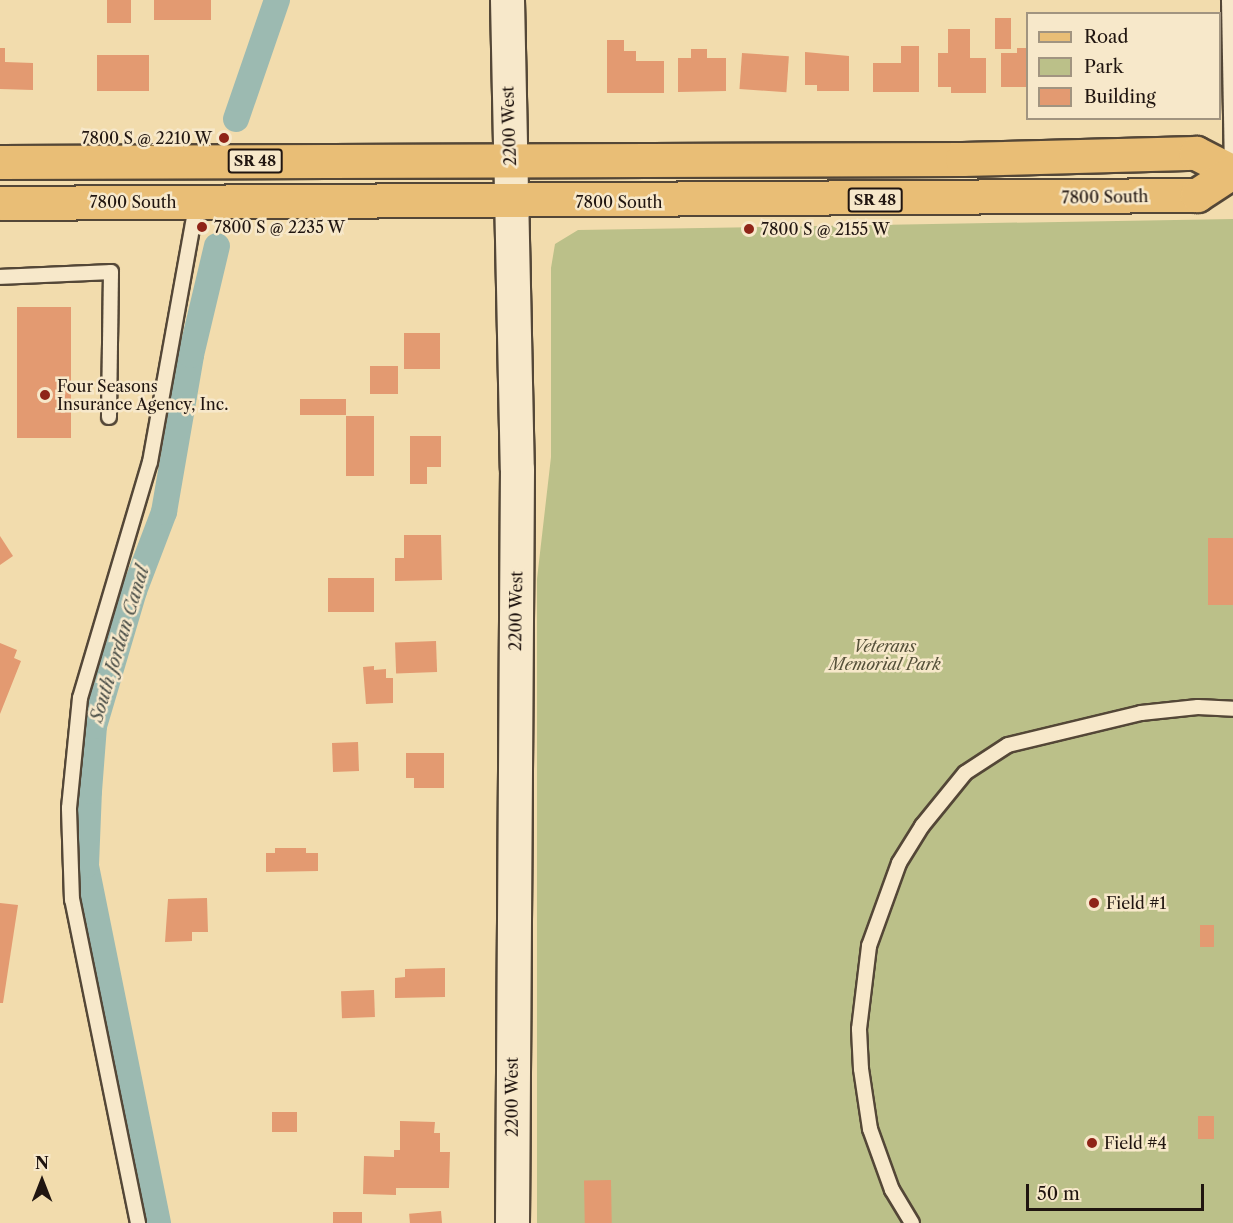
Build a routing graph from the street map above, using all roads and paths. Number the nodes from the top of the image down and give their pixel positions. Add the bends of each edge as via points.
1 (507, 0) edge
2 (1229, 0) edge
3 (509, 161) junction
4 (0, 162) edge
5 (1232, 172) edge
6 (197, 202) junction
7 (512, 202) junction
8 (0, 203) edge
9 (0, 276) edge
10 (109, 417) dead end
11 (1233, 709) edge
12 (138, 1223) edge
13 (512, 1223) edge
14 (912, 1223) edge

1 - 3 street, 2200 West
2 - 5 lane
3 - 4 main road, SR 48
3 - 5 main road, SR 48 via 1196,153
3 - 7 street, 2200 West
5 - 7 main road, 7800 South / SR 48 via 1197,195
6 - 7 main road, 7800 South / SR 48
6 - 8 main road, 7800 South / SR 48
6 - 12 lane via 150,462 80,698 69,808 72,900
7 - 13 street, 2200 West via 517,469
9 - 10 lane via 111,272
11 - 14 lane via 1197,707 1141,713 1008,745 966,773 922,826 899,863 869,946 860,1029 870,1129 892,1190

